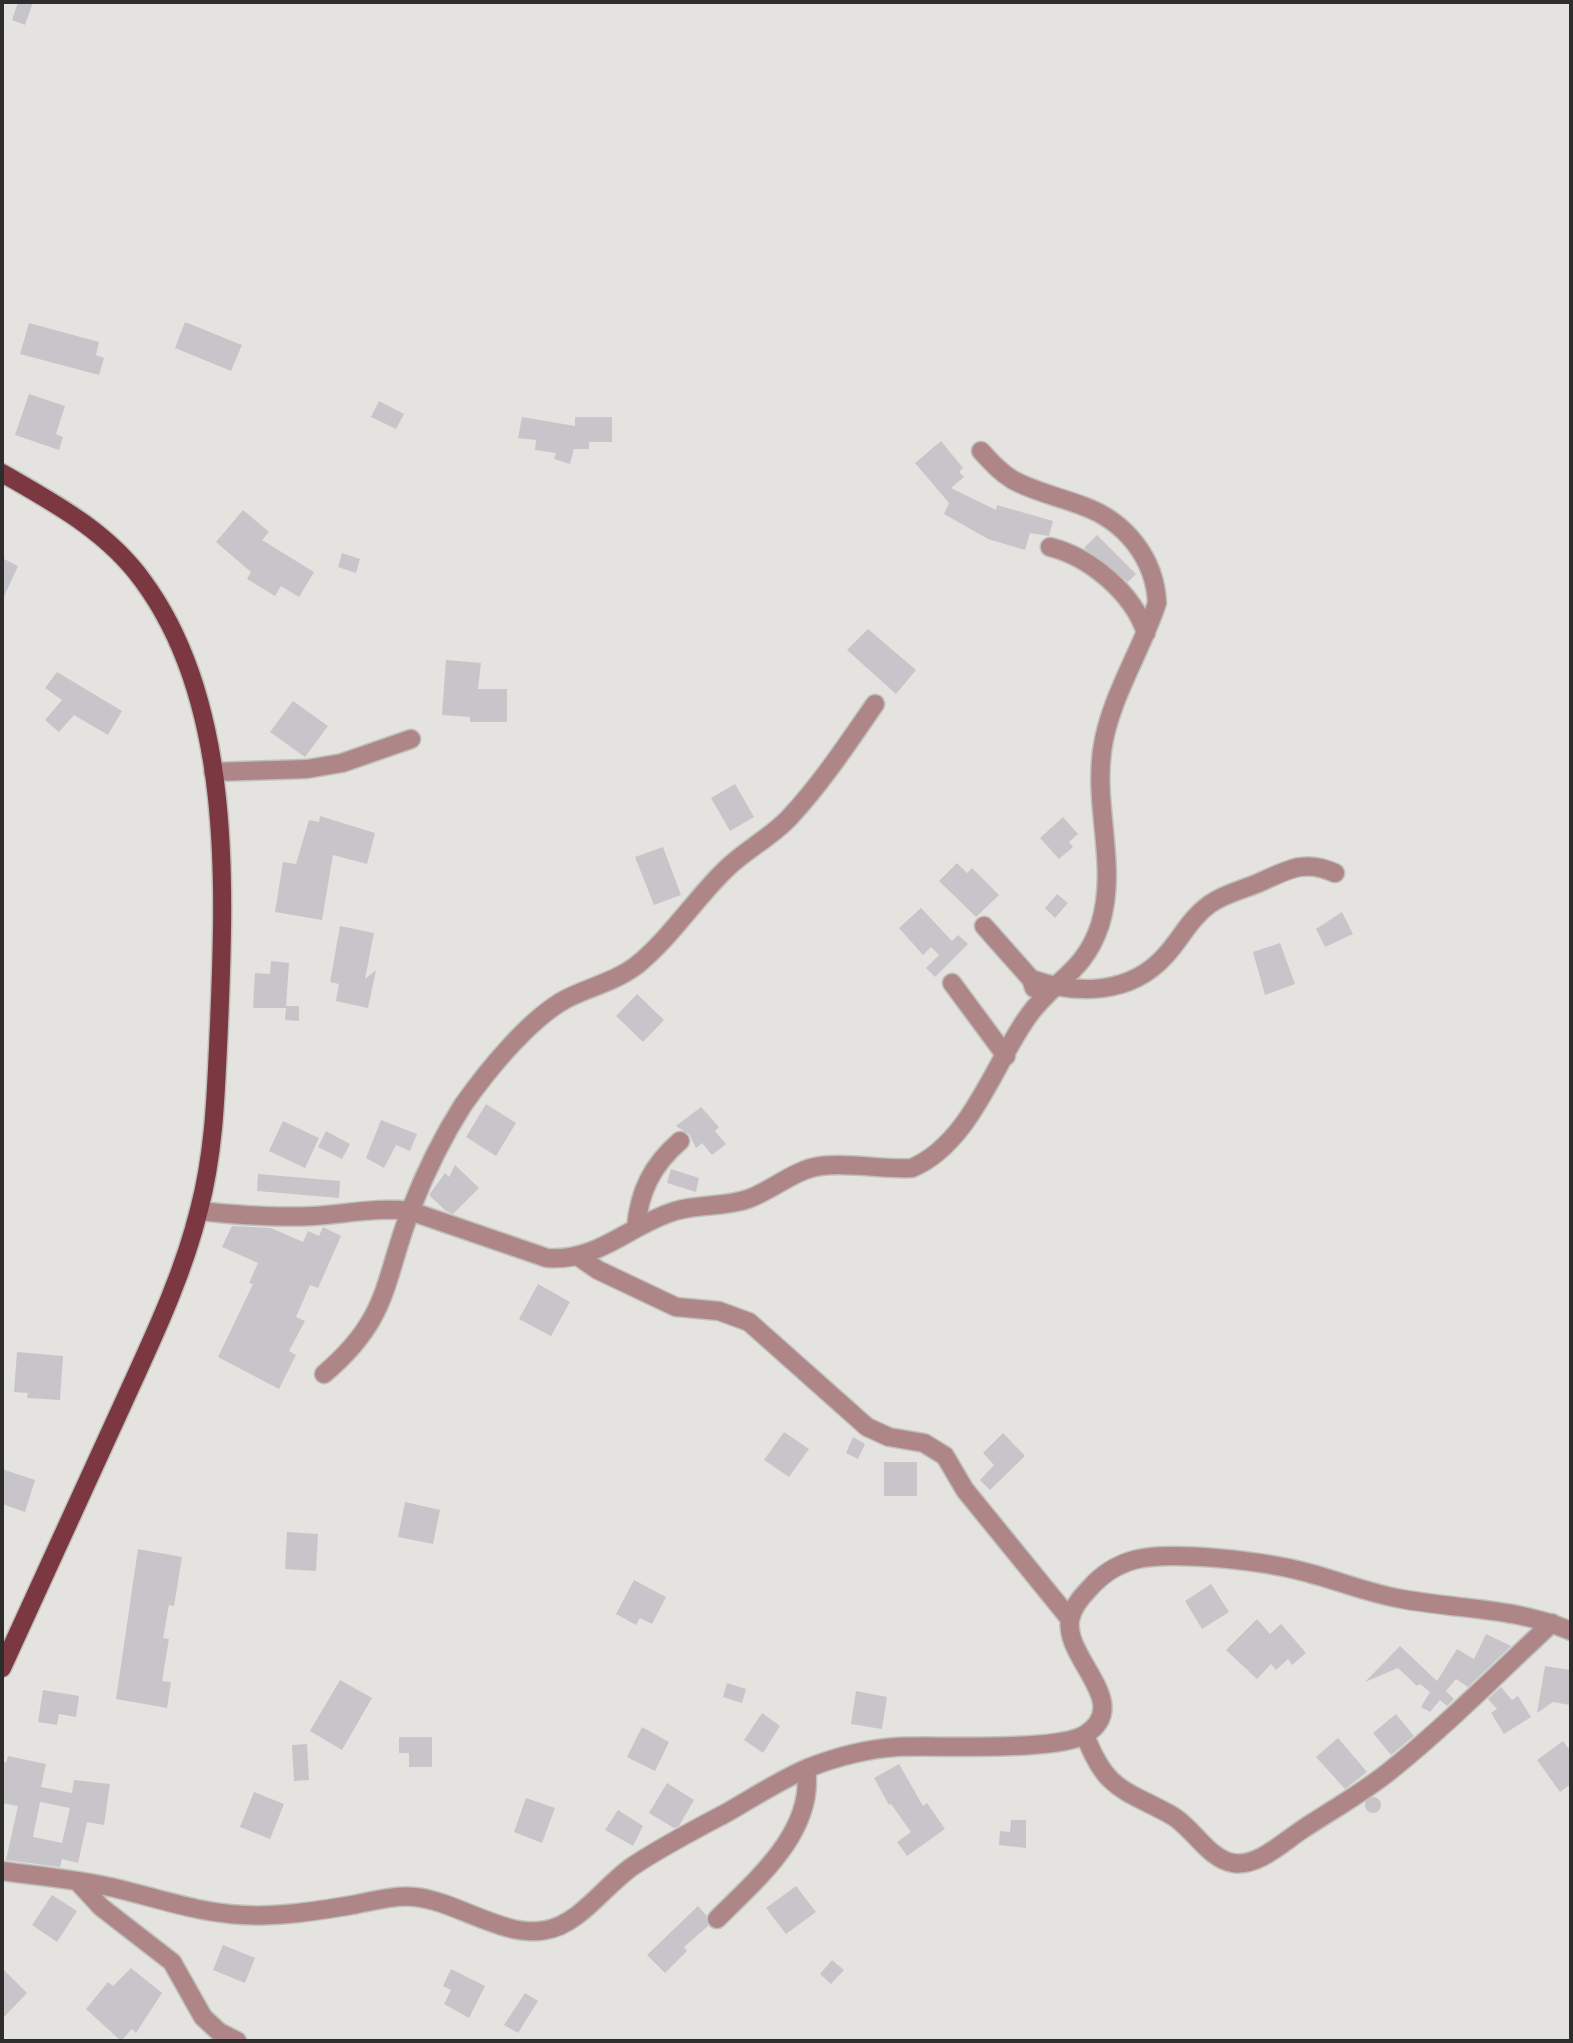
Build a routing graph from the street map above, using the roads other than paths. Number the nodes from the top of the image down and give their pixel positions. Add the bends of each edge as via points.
1 (981, 451) dead end
2 (2, 473) edge
3 (1050, 547) dead end
4 (1146, 633) junction
5 (875, 704) dead end
6 (411, 739) dead end
7 (213, 772) junction
8 (1335, 873) dead end
9 (984, 926) dead end
10 (1031, 979) junction
11 (951, 983) dead end
12 (1056, 988) junction
13 (1030, 1012) junction
14 (1006, 1056) junction
15 (680, 1141) dead end
16 (410, 1211) junction
17 (199, 1212) junction
18 (636, 1228) junction
19 (579, 1257) junction
20 (324, 1374) dead end
21 (1070, 1619) junction
22 (1552, 1623) junction
23 (1571, 1631) edge
24 (2, 1668) edge
25 (1085, 1735) junction
26 (806, 1769) junction
27 (2, 1871) edge
28 (77, 1881) junction
29 (718, 1919) dead end
30 (237, 2041) edge

1 - 4 street via 1011,478 1106,517 1130,538 1150,565 1156,583 1157,603
2 - 7 main road via 77,516 117,550 143,581 190,665
3 - 4 street via 1078,557 1118,589 1140,616
4 - 12 street via 1102,750 1100,797 1108,870 1100,923 1090,952
5 - 16 street via 789,818 722,873 654,949 613,980 546,1012 501,1058 439,1146
6 - 7 street via 342,763 307,769
7 - 17 main road via 220,870 220,984 211,1156
8 - 12 street via 1300,865 1230,892 1193,919 1167,954 1134,980 1081,991
9 - 10 street
10 - 12 street
10 - 13 street
11 - 14 street
12 - 13 street
13 - 14 street
14 - 18 street via 962,1124 924,1162 898,1169 821,1166 803,1170 747,1199 680,1209
15 - 18 street via 648,1179
16 - 17 street via 314,1216
16 - 19 street via 547,1258
16 - 20 street via 381,1306 359,1339
17 - 24 main road via 158,1326
18 - 19 street
19 - 21 street via 676,1307 735,1315 749,1322 867,1427 935,1448
21 - 22 street via 1081,1598 1106,1574 1138,1559 1161,1556 1292,1569 1400,1599 1477,1606
21 - 25 street via 1071,1638 1100,1689 1103,1706 1097,1723
22 - 23 street
22 - 25 street via 1390,1771 1265,1854 1242,1864 1217,1857 1178,1819 1116,1786 1092,1754
25 - 26 street via 1067,1741 1007,1745 893,1747
26 - 28 street via 632,1867 567,1922 551,1930 517,1929 422,1898 401,1896 245,1916 201,1911
26 - 29 street via 807,1798 791,1834
27 - 28 street
28 - 30 street via 102,1907 172,1962 202,2017

